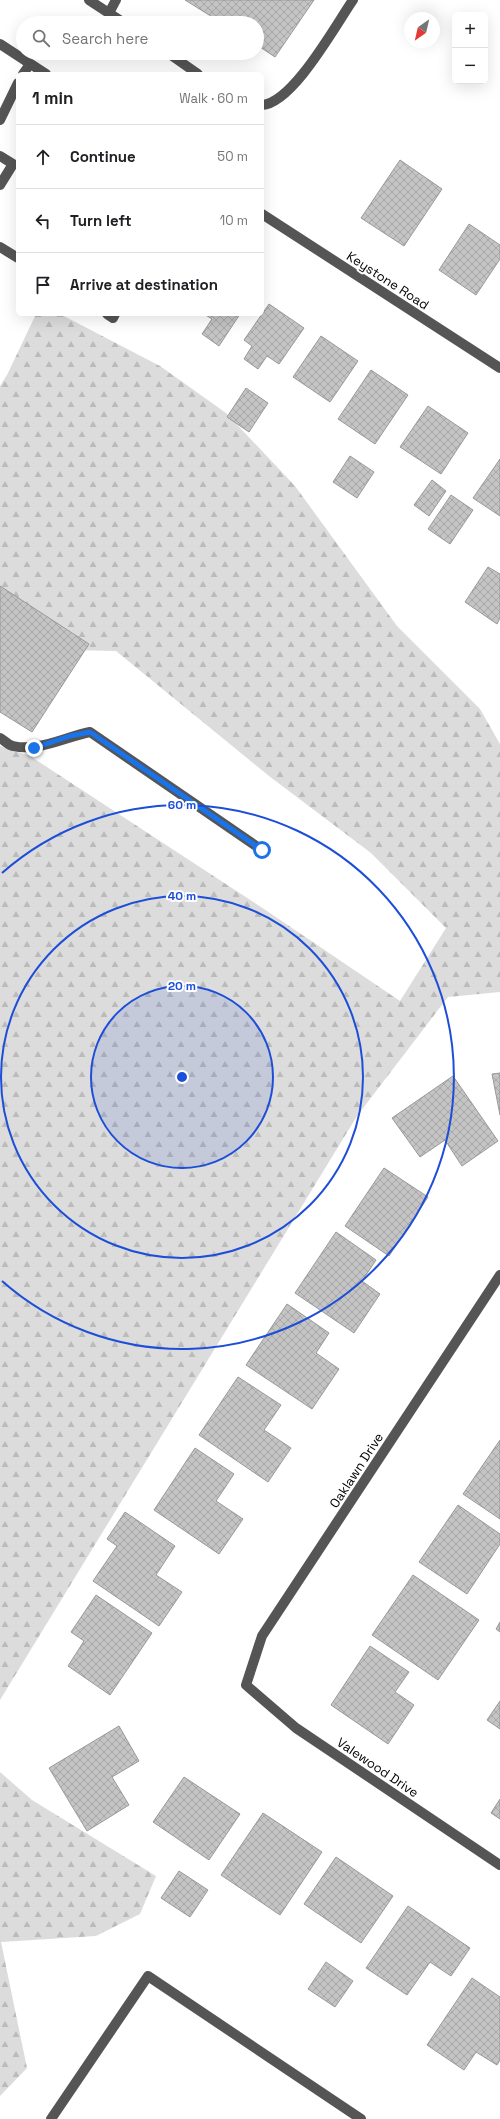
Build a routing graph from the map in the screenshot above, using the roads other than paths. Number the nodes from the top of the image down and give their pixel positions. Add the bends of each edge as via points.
1 (89, 0) edge
2 (116, 0) edge
3 (353, 0) edge
4 (109, 13) junction
5 (114, 16) edge
6 (0, 44) edge
7 (16, 55) edge
8 (24, 60) edge
9 (178, 60) edge
10 (30, 64) junction
11 (24, 72) edge
12 (43, 72) edge
13 (195, 72) edge
14 (16, 87) edge
15 (264, 104) edge
16 (0, 120) edge
17 (0, 156) edge
18 (0, 185) edge
19 (264, 215) edge
20 (0, 247) edge
21 (16, 257) edge
22 (500, 368) edge
23 (0, 738) edge
24 (262, 850) dead end
25 (500, 1275) edge
26 (246, 1685) joint
27 (500, 1865) edge
28 (51, 2119) edge
29 (362, 2119) edge

1 - 4 street
2 - 4 street
3 - 15 street via 293,87 280,99
4 - 5 street
6 - 7 street
8 - 10 street
9 - 13 street
10 - 11 street
10 - 12 street
14 - 16 street
17 - 18 street via 13,164
19 - 22 street, Keystone Road
20 - 21 street
23 - 24 street via 12,746 34,748 90,732
25 - 26 street, Oaklawn Drive via 262,1636
26 - 27 street, Valewood Drive via 296,1728
28 - 29 street via 148,1976

